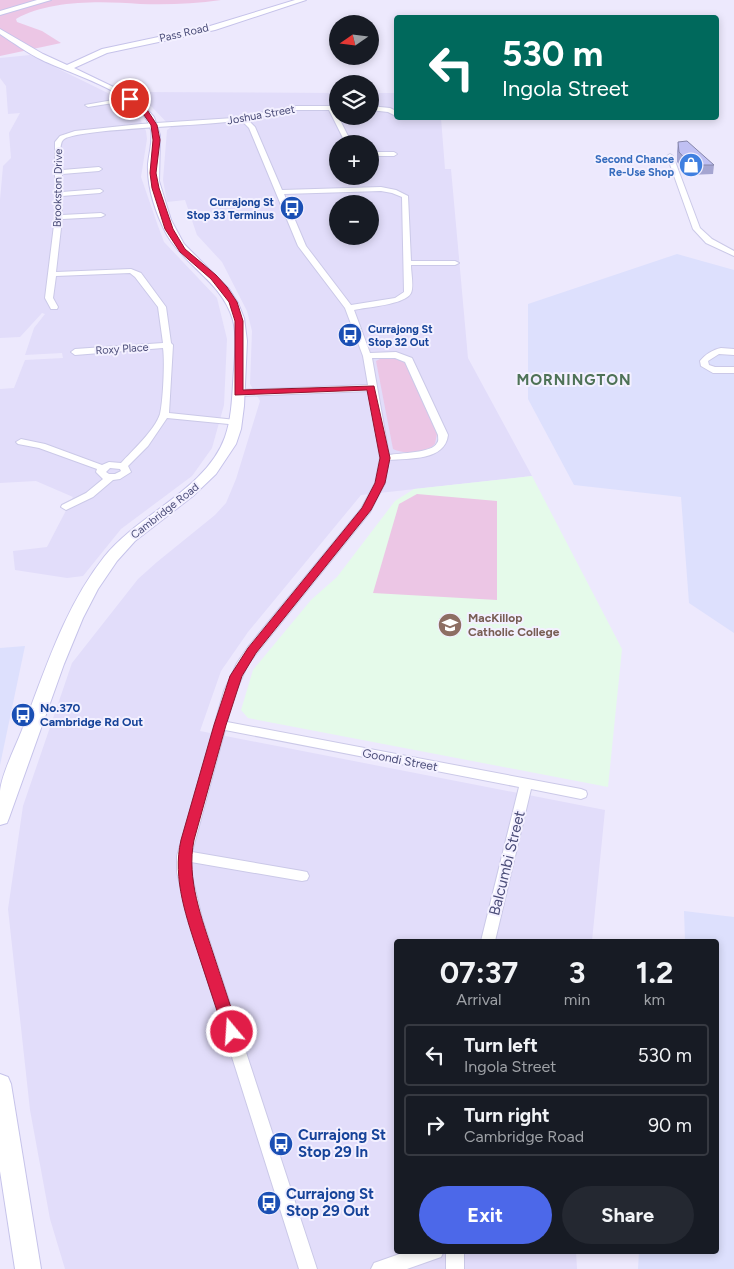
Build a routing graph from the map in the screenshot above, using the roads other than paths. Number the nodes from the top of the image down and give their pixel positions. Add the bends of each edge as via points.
1 (47, 0) edge
2 (302, 0) edge
3 (0, 13) edge
4 (0, 31) edge
5 (67, 68) junction
6 (130, 99) junction
7 (88, 105) dead end
8 (329, 108) edge
9 (379, 109) edge
10 (394, 114) edge
11 (243, 119) junction
12 (154, 125) junction
13 (379, 154) edge
14 (394, 154) dead end
15 (670, 156) dead end
16 (99, 169) dead end
17 (59, 172) junction
18 (100, 191) dead end
19 (280, 192) junction
20 (60, 194) junction
21 (100, 215) dead end
22 (59, 217) junction
23 (734, 254) edge
24 (408, 263) junction
25 (455, 263) dead end
26 (52, 274) junction
27 (54, 307) dead end
28 (349, 308) junction
29 (169, 345) junction
30 (75, 352) dead end
31 (734, 352) edge
32 (367, 356) junction
33 (734, 370) edge
34 (371, 388) junction
35 (238, 393) junction
36 (164, 415) junction
37 (236, 423) junction
38 (20, 442) dead end
39 (385, 458) junction
40 (123, 466) junction
41 (103, 468) junction
42 (109, 478) junction
43 (66, 507) dead end
44 (220, 725) junction
45 (526, 784) junction
46 (581, 794) dead end
47 (0, 818) edge
48 (184, 856) junction
49 (302, 876) dead end
50 (488, 939) edge
51 (0, 1084) edge
52 (426, 1254) edge
53 (455, 1254) edge
54 (28, 1269) edge
55 (308, 1269) edge
56 (380, 1269) edge
57 (454, 1269) edge

1 - 3 main road
2 - 5 main road, Pass Road via 212,28 105,52
4 - 5 main road
5 - 6 main road
6 - 7 street
6 - 12 main road via 142,107
8 - 11 street, Joshua Street via 296,108
9 - 10 street
11 - 12 street, Joshua Street
11 - 19 street via 252,127
12 - 17 street, Brookston Drive via 62,137 58,142
12 - 35 main road, Cambridge Road via 154,180 169,229 182,250 224,288 239,321
13 - 14 street
15 - 23 street via 697,229 709,241
16 - 17 street
17 - 20 street, Brookston Drive
18 - 20 street
19 - 24 street via 381,189 403,194 406,199
19 - 28 street via 302,246
20 - 22 street, Brookston Drive
21 - 22 street
22 - 26 street, Brookston Drive
24 - 25 street
24 - 28 street via 408,292 404,297 392,302
26 - 27 street, Brookston Drive via 49,298
26 - 29 street via 117,270 135,273 162,307
28 - 32 street
29 - 30 street, Roxy Place
29 - 36 street
31 - 33 street via 721,350 711,353 704,364 713,370
32 - 34 street
32 - 39 street via 396,355 409,360 443,435 442,444 433,451
34 - 35 street
34 - 39 street
35 - 37 main road, Cambridge Road
36 - 37 street
36 - 40 street via 145,444
37 - 47 main road, Cambridge Road via 216,467 136,532 119,549 92,587 50,678
38 - 41 street via 38,443
39 - 44 street via 380,483 366,510 243,663
40 - 41 street via 113,464
40 - 42 street via 124,474
41 - 42 street via 101,474
42 - 43 street via 96,490
44 - 45 street, Goondi Street
44 - 48 street
45 - 46 street, Goondi Street
45 - 50 street, Balcumbi Street
48 - 49 street
48 - 55 street via 184,872 194,918
51 - 54 main road
52 - 56 street
53 - 57 street

